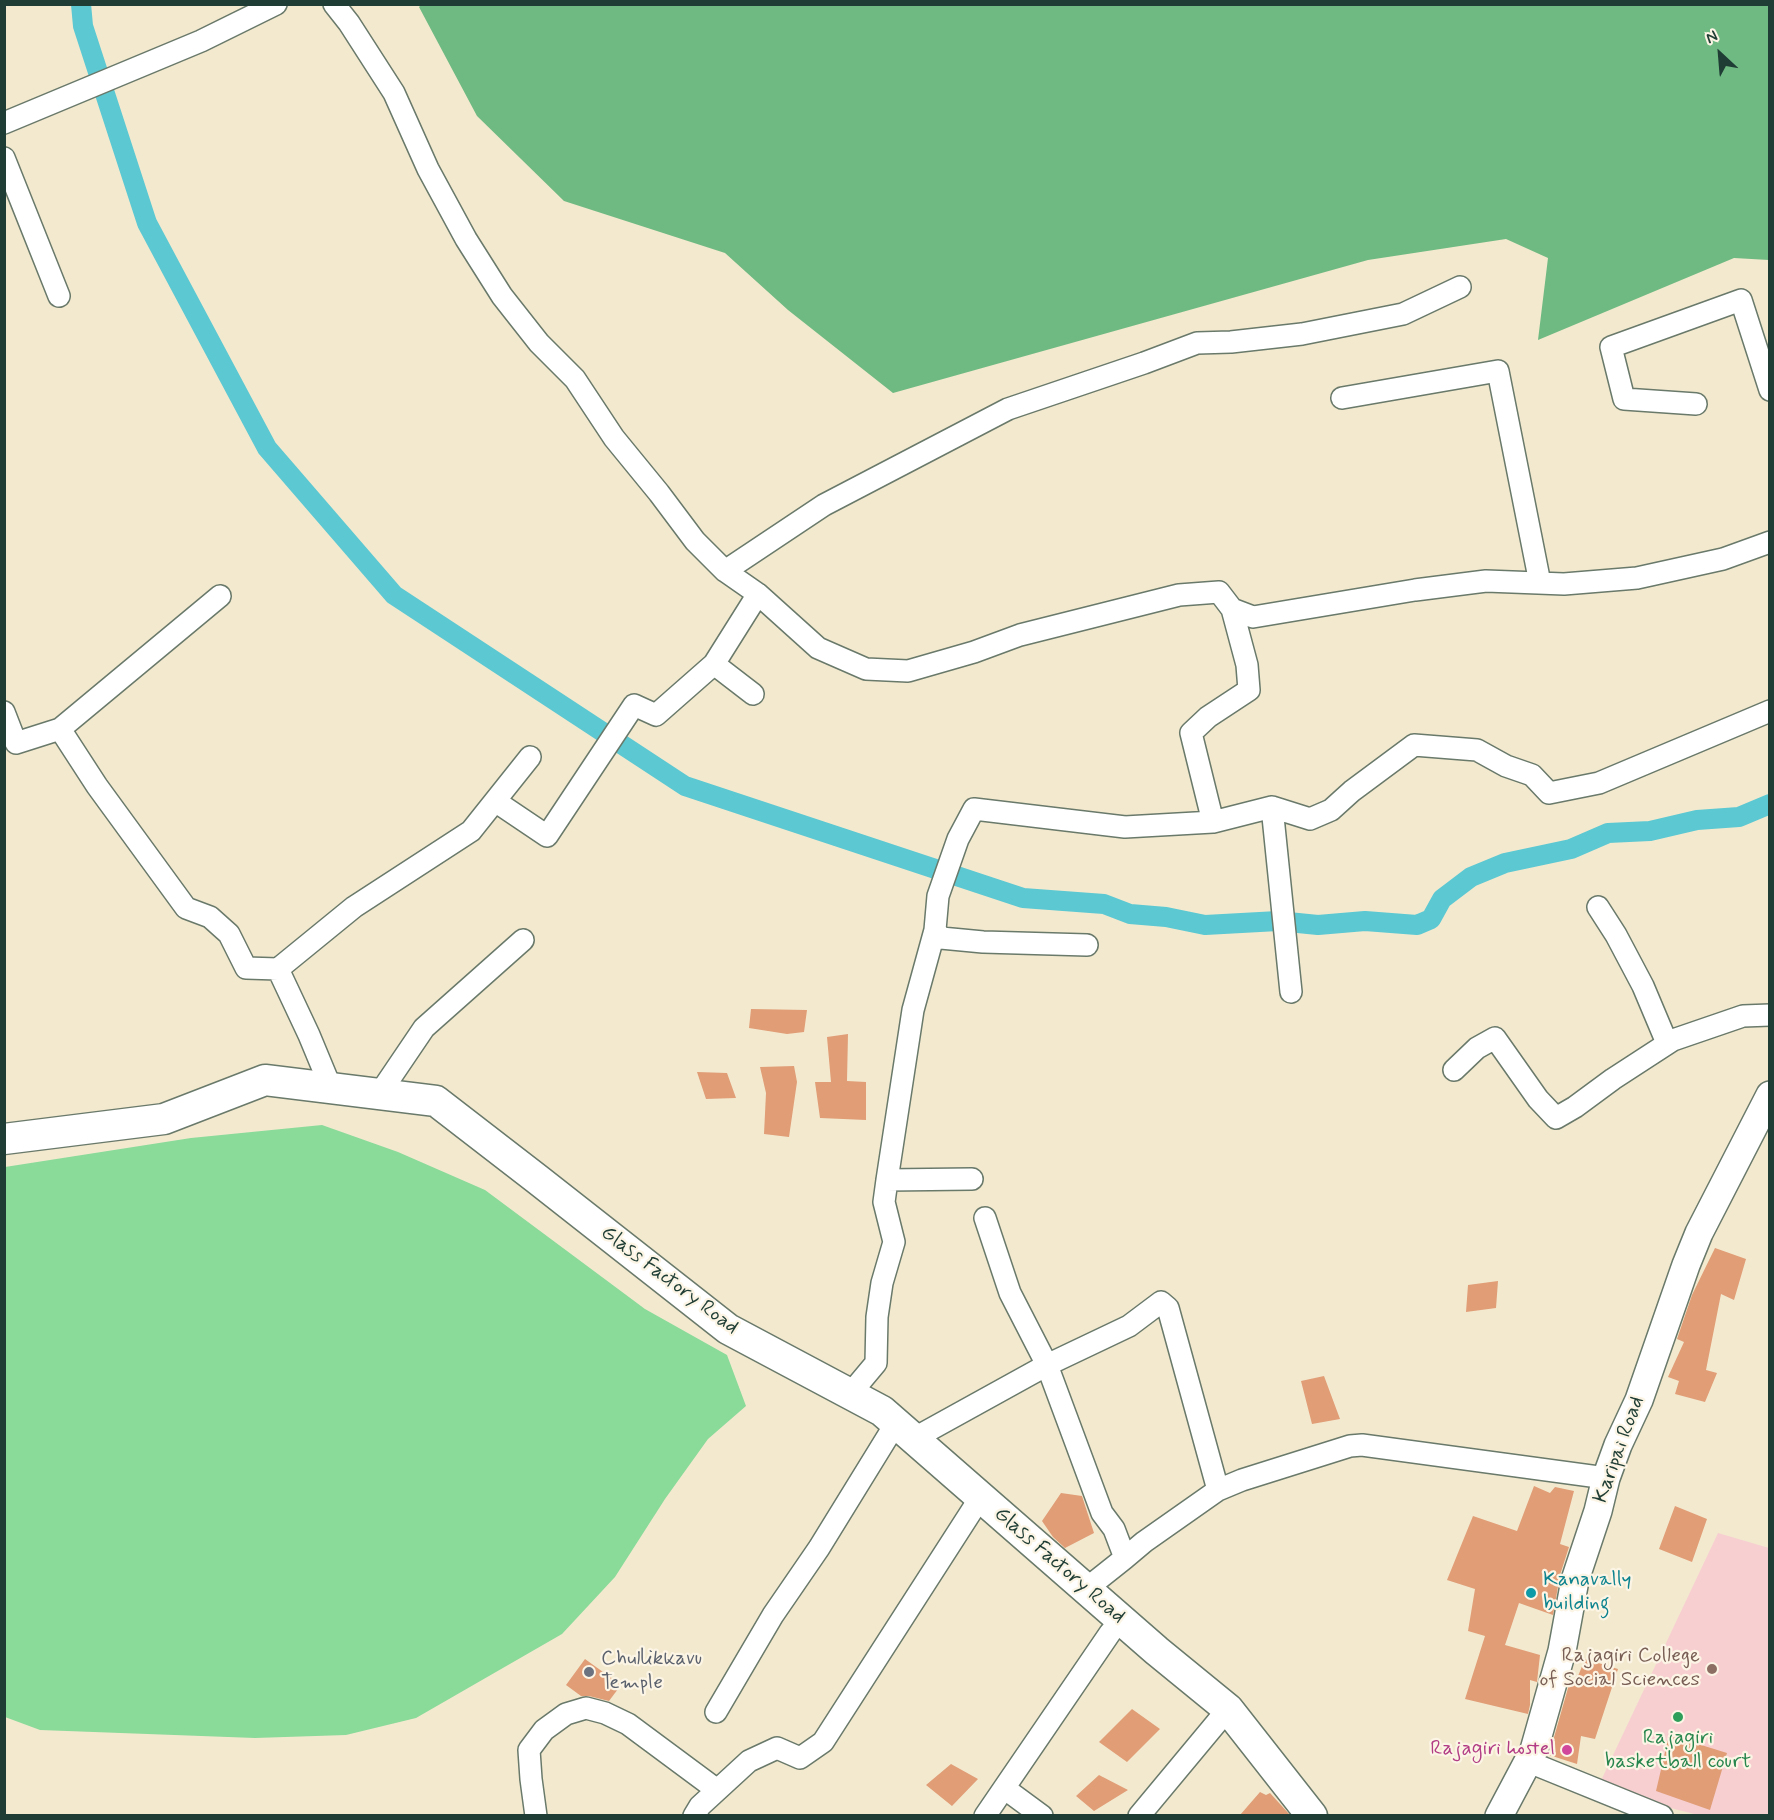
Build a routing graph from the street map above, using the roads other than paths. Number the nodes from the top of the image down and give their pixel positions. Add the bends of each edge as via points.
1 (276, 4) edge
2 (334, 4) edge
3 (11, 120) edge
4 (4, 158) edge
5 (1460, 287) dead end
6 (59, 296) dead end
7 (1770, 390) edge
8 (1341, 398) dead end
9 (1696, 404) dead end
10 (1770, 542) edge
11 (725, 571) junction
12 (1540, 583) junction
13 (758, 594) junction
14 (220, 596) dead end
15 (1232, 609) junction
16 (714, 664) junction
17 (753, 694) dead end
18 (1770, 711) edge
19 (4, 712) edge
20 (60, 729) junction
21 (530, 757) dead end
22 (495, 801) junction
23 (1272, 807) junction
24 (1213, 822) junction
25 (1598, 907) dead end
26 (935, 930) junction
27 (523, 940) dead end
28 (1087, 945) dead end
29 (278, 969) junction
30 (1291, 992) dead end
31 (1770, 1015) edge
32 (1667, 1043) junction
33 (1454, 1070) dead end
34 (331, 1089) junction
35 (380, 1093) junction
36 (1770, 1095) edge
37 (4, 1139) edge
38 (972, 1179) dead end
39 (887, 1180) junction
40 (985, 1218) dead end
41 (1047, 1365) junction
42 (850, 1394) junction
43 (904, 1431) junction
44 (1606, 1478) junction
45 (1218, 1490) junction
46 (980, 1498) junction
47 (1125, 1557) junction
48 (1086, 1589) junction
49 (1121, 1620) junction
50 (1228, 1709) junction
51 (716, 1712) dead end
52 (1529, 1762) junction
53 (1004, 1788) junction
54 (717, 1790) junction
55 (536, 1815) edge
56 (694, 1815) edge
57 (985, 1815) edge
58 (1042, 1815) edge
59 (1139, 1815) edge
60 (1312, 1815) edge
61 (1499, 1815) edge
62 (1662, 1815) edge

1 - 3 street via 201,41
2 - 11 street via 394,93 428,169 502,296 574,380 695,541
4 - 6 street
5 - 11 street via 1403,314 1302,334 1197,343 1008,409 824,505
7 - 9 street via 1741,300 1611,347 1624,399
8 - 12 street via 1498,371
10 - 12 street via 1723,560 1637,578
11 - 13 street
12 - 15 street via 1486,581 1253,616
13 - 15 street via 818,648 866,669 908,671 1020,635 1179,595 1219,592
13 - 16 street
14 - 20 street
15 - 24 street via 1247,665 1249,690 1208,717 1191,734
16 - 17 street
16 - 22 street via 656,715 634,705 547,837
18 - 23 street via 1599,783 1549,793 1532,775 1477,750 1414,745 1331,810 1310,819
19 - 20 street via 16,743
20 - 29 street via 186,908 210,916 229,934 246,968
21 - 22 street
22 - 29 street via 471,831 354,907
23 - 24 street
23 - 30 street
24 - 26 street via 1125,827 974,809 958,839 938,896
25 - 32 street via 1643,986
26 - 28 street via 941,938
26 - 39 street via 913,1011
27 - 35 street via 424,1028
29 - 34 street
31 - 32 street via 1743,1016
32 - 33 street via 1556,1118 1495,1038 1477,1048
34 - 35 main road, Glass Factory Road
34 - 37 main road, Glass Factory Road via 265,1080 164,1119
35 - 42 main road, Glass Factory Road via 436,1101 728,1329
36 - 44 street, Karipai Road via 1699,1233 1639,1400
38 - 39 street
39 - 42 street via 885,1202 894,1242 882,1283 876,1363
40 - 41 street via 1010,1293
41 - 43 street
41 - 45 street via 1129,1326 1161,1302 1168,1308
41 - 47 street via 1102,1513 1114,1528
42 - 43 main road, Glass Factory Road via 882,1411
43 - 46 main road, Glass Factory Road
43 - 51 street via 773,1615
44 - 45 street via 1362,1445
44 - 52 street, Karipai Road via 1575,1580 1562,1651
45 - 47 street
46 - 48 main road, Glass Factory Road
46 - 54 street via 823,1742 800,1758 777,1748 749,1761
47 - 48 street
48 - 49 main road, Glass Factory Road
49 - 50 main road, Glass Factory Road
49 - 53 street
50 - 59 street
50 - 60 main road, Glass Factory Road
52 - 61 street, Karipai Road
52 - 62 street
53 - 57 street
53 - 58 street
54 - 55 street via 628,1724 586,1708 566,1714 544,1730 529,1750
54 - 56 street

